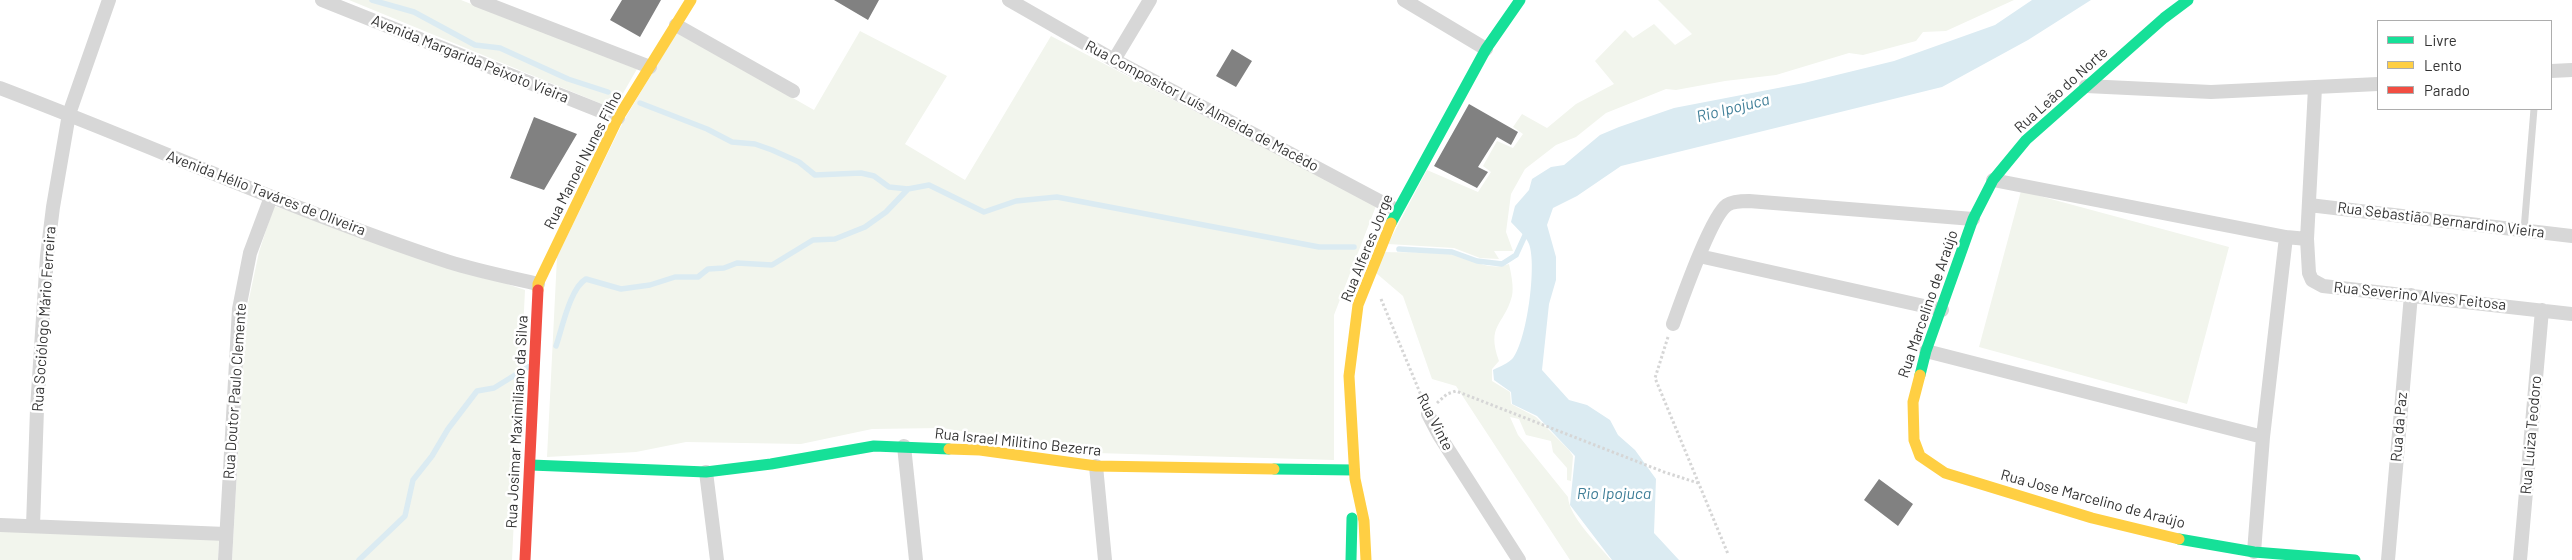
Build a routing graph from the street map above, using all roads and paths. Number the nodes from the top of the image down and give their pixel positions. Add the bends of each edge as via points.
1 (109, 0) edge
2 (322, 0) edge
3 (477, 0) edge
4 (691, 0) edge
5 (1009, 0) edge
6 (1150, 0) edge
7 (1404, 0) edge
8 (1520, 0) edge
9 (2188, 0) edge
10 (676, 25) junction
11 (1486, 49) junction
12 (1114, 60) junction
13 (650, 67) junction
14 (2572, 70) edge
15 (2552, 71) edge
16 (2377, 84) edge
17 (2086, 86) junction
18 (0, 88) edge
19 (2315, 88) junction
20 (793, 91) dead end
21 (2534, 110) edge
22 (68, 114) junction
23 (618, 118) junction
24 (1993, 180) junction
25 (271, 197) junction
26 (2309, 205) junction
27 (1396, 210) junction
28 (1973, 219) junction
29 (2524, 230) junction
30 (2572, 236) edge
31 (2286, 237) junction
32 (2307, 239) junction
33 (1698, 256) junction
34 (1370, 273) junction
35 (538, 284) junction
36 (2411, 295) junction
37 (1942, 310) junction
38 (2542, 310) junction
39 (2572, 314) edge
40 (1673, 324) joint
41 (1926, 351) junction
42 (1428, 414) junction
43 (2263, 437) junction
44 (904, 446) junction
45 (1920, 456) joint
46 (531, 465) junction
47 (1096, 466) junction
48 (706, 472) junction
49 (1354, 475) junction
50 (1698, 482) junction
51 (0, 525) edge
52 (33, 526) junction
53 (226, 534) junction
54 (1506, 539) junction
55 (2254, 552) junction
56 (1728, 554) dead end
57 (225, 560) edge
58 (525, 560) edge
59 (717, 560) edge
60 (916, 560) edge
61 (1104, 560) edge
62 (1351, 560) edge
63 (1366, 560) edge
64 (1507, 560) edge
65 (1519, 560) edge
66 (2355, 560) edge
67 (2388, 560) edge
68 (2520, 560) edge

1 - 22 street, Rua Sociólogo Mário Ferreira
2 - 23 street, Avenida Margarida Peixoto Vieira
3 - 13 street
4 - 10 street, Rua Manoel Nunes Filho
5 - 12 street, Rua Compositor Luís Almeida de Macêdo
6 - 12 street
7 - 11 street
8 - 11 street, Rua Alferes Jorge
9 - 17 street, Rua Leão do Norte
10 - 13 street, Rua Manoel Nunes Filho
10 - 20 street
11 - 27 street, Rua Alferes Jorge
12 - 27 street, Rua Compositor Luís Almeida de Macêdo
13 - 23 street, Rua Manoel Nunes Filho
14 - 15 street
16 - 19 street
17 - 19 street via 2211,92
17 - 24 street, Rua Leão do Norte via 2026,140
18 - 22 street, Avenida Hélio Taváres de Oliveira
19 - 26 street, Rua Severino Alves Feitosa
21 - 29 lane
22 - 25 street, Avenida Hélio Taváres de Oliveira
22 - 52 street, Rua Sociólogo Mário Ferreira via 47,256
23 - 35 street, Rua Manoel Nunes Filho
24 - 28 street, Rua Leão do Norte
24 - 31 street
25 - 35 street, Avenida Hélio Taváres de Oliveira via 451,262
25 - 53 street, Rua Doutor Paulo Clemente via 250,253 239,309
26 - 29 street, Rua Sebastião Bernardino Vieira
26 - 32 street, Rua Severino Alves Feitosa
27 - 34 street, Rua Alferes Jorge
28 - 33 street via 1750,201 1728,203
28 - 37 street, Rua Marcelino de Araújo
29 - 30 street, Rua Sebastião Bernardino Vieira
31 - 32 street
31 - 43 street
32 - 36 street, Rua Severino Alves Feitosa via 2309,273 2316,284
33 - 37 street
33 - 40 street
34 - 42 path, Rua Vinte
34 - 49 street, Rua Alferes Jorge via 1358,305 1351,345 1349,376
35 - 46 street, Rua Josimar Maximiliano da Silva
36 - 38 street, Rua Severino Alves Feitosa
36 - 67 street, Rua da Paz
37 - 41 street, Rua Marcelino de Araújo
38 - 39 street, Rua Severino Alves Feitosa
38 - 68 street, Rua Luiza Teodoro
40 - 50 path via 1655,378
41 - 43 street
41 - 45 street, Rua Marcelino de Araújo via 1917,380 1912,418 1912,435
42 - 50 path via 1447,394 1456,391 1664,472
42 - 54 street, Rua Vinte
43 - 55 street
44 - 47 street, Rua Israel Militino Bezerra via 980,450
44 - 48 street, Rua Israel Militino Bezerra via 847,449 771,464
44 - 60 street
45 - 55 street, Rua Jose Marcelino de Araújo via 1945,472 2092,518 2169,537
46 - 48 street, Rua Israel Militino Bezerra
46 - 58 street, Rua Josimar Maximiliano da Silva
47 - 49 street, Rua Israel Militino Bezerra
47 - 61 street
48 - 59 street
49 - 62 street
49 - 63 street via 1364,521
50 - 56 path
51 - 52 street
52 - 53 street
53 - 57 street, Rua Doutor Paulo Clemente
54 - 64 street
54 - 65 street, Rua Vinte
55 - 66 street, Rua Jose Marcelino de Araújo

